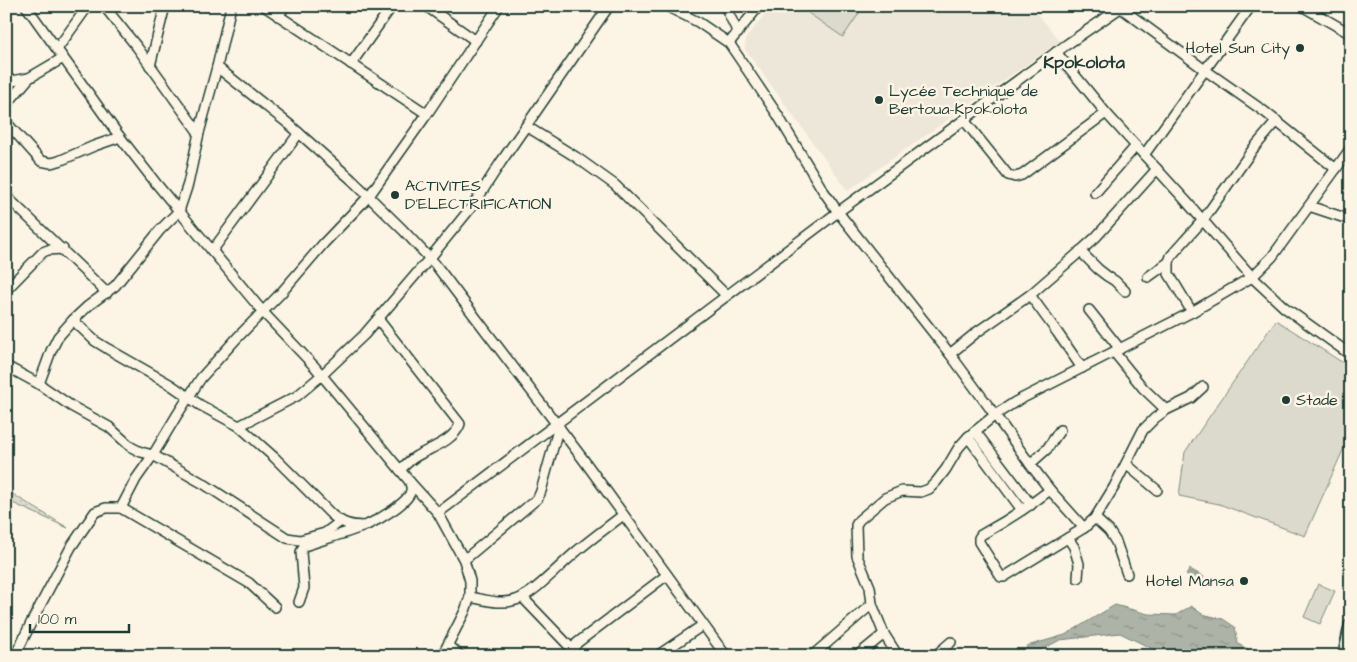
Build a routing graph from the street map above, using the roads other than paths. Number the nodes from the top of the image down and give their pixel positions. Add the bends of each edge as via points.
1 (26, 6) edge
2 (88, 6) edge
3 (104, 6) edge
4 (165, 6) edge
5 (231, 6) edge
6 (264, 6) edge
7 (285, 6) edge
8 (392, 6) edge
9 (426, 6) edge
10 (499, 6) edge
11 (609, 6) edge
12 (666, 6) edge
13 (725, 6) edge
14 (759, 6) edge
15 (1251, 6) edge
16 (1302, 6) edge
17 (1122, 7) edge
18 (278, 16) junction
19 (738, 33) junction
20 (1351, 34) edge
21 (476, 41) junction
22 (729, 43) junction
23 (56, 49) junction
24 (1056, 52) junction
25 (63, 58) junction
26 (351, 64) junction
27 (150, 66) junction
28 (216, 68) junction
29 (1205, 70) junction
30 (29, 78) junction
31 (6, 82) edge
32 (6, 105) edge
33 (1106, 113) junction
34 (427, 114) junction
35 (964, 120) junction
36 (1277, 121) junction
37 (6, 122) edge
38 (526, 126) junction
39 (199, 133) junction
40 (299, 133) junction
41 (120, 137) junction
42 (1136, 146) junction
43 (1351, 148) edge
44 (1144, 155) junction
45 (1157, 168) junction
46 (1336, 168) junction
47 (1094, 192) dead end
48 (6, 196) edge
49 (369, 196) junction
50 (1309, 206) junction
51 (179, 211) junction
52 (838, 212) junction
53 (1203, 220) junction
54 (1351, 220) edge
55 (63, 249) junction
56 (212, 251) junction
57 (1080, 251) junction
58 (430, 258) junction
59 (1169, 262) junction
60 (1148, 277) dead end
61 (1252, 277) junction
62 (6, 290) edge
63 (1125, 291) dead end
64 (107, 293) junction
65 (1030, 295) junction
66 (727, 296) junction
67 (1090, 310) dead end
68 (263, 312) junction
69 (1192, 312) junction
70 (378, 319) junction
71 (73, 320) junction
72 (1117, 350) junction
73 (950, 354) junction
74 (1351, 355) edge
75 (6, 366) edge
76 (1082, 368) junction
77 (322, 375) junction
78 (39, 384) junction
79 (1203, 387) dead end
80 (188, 397) junction
81 (1166, 410) junction
82 (995, 416) junction
83 (558, 425) junction
84 (239, 426) junction
85 (1060, 430) dead end
86 (971, 434) junction
87 (153, 455) junction
88 (1030, 464) junction
89 (1126, 464) junction
90 (400, 470) junction
91 (410, 482) junction
92 (1050, 490) junction
93 (1157, 490) dead end
94 (1031, 505) junction
95 (121, 508) junction
96 (1022, 510) junction
97 (438, 513) junction
98 (623, 515) junction
99 (1095, 518) junction
100 (341, 521) junction
101 (363, 526) junction
102 (1084, 528) junction
103 (1068, 538) junction
104 (464, 560) junction
105 (1127, 574) dead end
106 (667, 575) junction
107 (1078, 578) dead end
108 (524, 596) junction
109 (470, 597) junction
110 (299, 602) dead end
111 (872, 604) junction
112 (275, 607) dead end
113 (703, 625) junction
114 (1351, 625) edge
115 (884, 634) junction
116 (952, 642) dead end
117 (448, 646) junction
118 (570, 653) edge
119 (15, 656) edge
120 (442, 656) edge
121 (461, 656) edge
122 (657, 656) edge
123 (726, 656) edge
124 (812, 656) edge
125 (858, 656) edge
126 (898, 656) edge
127 (935, 656) edge
128 (1344, 656) edge

1 - 23 street
2 - 23 street
3 - 27 street
4 - 27 street
5 - 28 street
6 - 18 street
7 - 18 street
8 - 26 street
9 - 21 street
10 - 21 street
11 - 38 street
12 - 22 street
13 - 19 street
14 - 19 street
15 - 29 street
16 - 20 street
17 - 24 street
17 - 29 street
18 - 26 street
19 - 22 street
21 - 34 street
22 - 52 street
23 - 25 street
24 - 33 street
24 - 35 street
25 - 30 street
25 - 41 street
26 - 34 street
27 - 39 street
28 - 39 street
28 - 40 street
29 - 36 street
29 - 44 street
30 - 31 street
30 - 32 street
33 - 35 street via 1015,177 1008,175
33 - 42 street
34 - 49 street
35 - 52 street
36 - 46 street
36 - 53 street
37 - 41 street via 41,161 51,163
38 - 58 street via 474,204
38 - 66 street via 576,156 615,185
39 - 51 street
40 - 49 street
40 - 56 street
41 - 51 street
42 - 44 street
42 - 47 street
43 - 46 street
44 - 45 street
45 - 53 street
45 - 57 street
46 - 50 street
48 - 55 street
49 - 58 street
49 - 68 street
50 - 54 street
50 - 61 street via 1272,257
51 - 56 street
51 - 64 street
52 - 66 street
52 - 73 street
53 - 59 street
53 - 61 street
55 - 62 street via 43,252
55 - 64 street
56 - 68 street
57 - 63 street
57 - 65 street
58 - 70 street
58 - 83 street
59 - 60 street
59 - 69 street via 1170,274
61 - 69 street
61 - 74 street via 1304,323
64 - 71 street
65 - 73 street
65 - 76 street
66 - 83 street
67 - 72 street
68 - 77 street
68 - 80 street via 201,378
69 - 72 street
70 - 77 street
70 - 90 street via 460,424 446,441 413,458
71 - 78 street via 54,344
71 - 80 street via 95,341
72 - 76 street
72 - 81 street via 1143,388
73 - 82 street
75 - 78 street
76 - 82 street via 1014,402
77 - 84 street via 297,396
77 - 90 street
78 - 87 street via 109,427 131,447
79 - 81 street via 1191,398
80 - 84 street
80 - 87 street
81 - 89 street via 1143,430
82 - 86 street
82 - 88 street
83 - 97 street
83 - 98 street
83 - 104 street via 538,498
84 - 100 street
85 - 88 street
86 - 94 street
86 - 96 street
86 - 111 street via 929,489 902,491 885,498 856,525 857,556 870,587
87 - 95 street
87 - 100 street via 287,538 300,540 325,533
88 - 92 street
89 - 93 street
89 - 99 street
90 - 91 street
91 - 97 street
91 - 101 street via 412,489 405,502
92 - 94 street
92 - 102 street
94 - 96 street
95 - 112 street via 249,583
95 - 119 street via 95,512 71,547
96 - 103 street via 979,538 1001,577
97 - 104 street
98 - 106 street
98 - 108 street
99 - 102 street
99 - 105 street via 1116,542
100 - 101 street
101 - 110 street via 304,546 301,552 304,588
102 - 103 street
103 - 107 street via 1079,564
104 - 109 street via 470,581
106 - 113 street
106 - 118 street via 577,642
108 - 109 street via 498,602
108 - 118 street
109 - 117 street
111 - 115 street
111 - 124 street
113 - 122 street
113 - 123 street
114 - 128 main road
115 - 125 street
115 - 126 street
116 - 127 street
117 - 120 street
117 - 121 street

